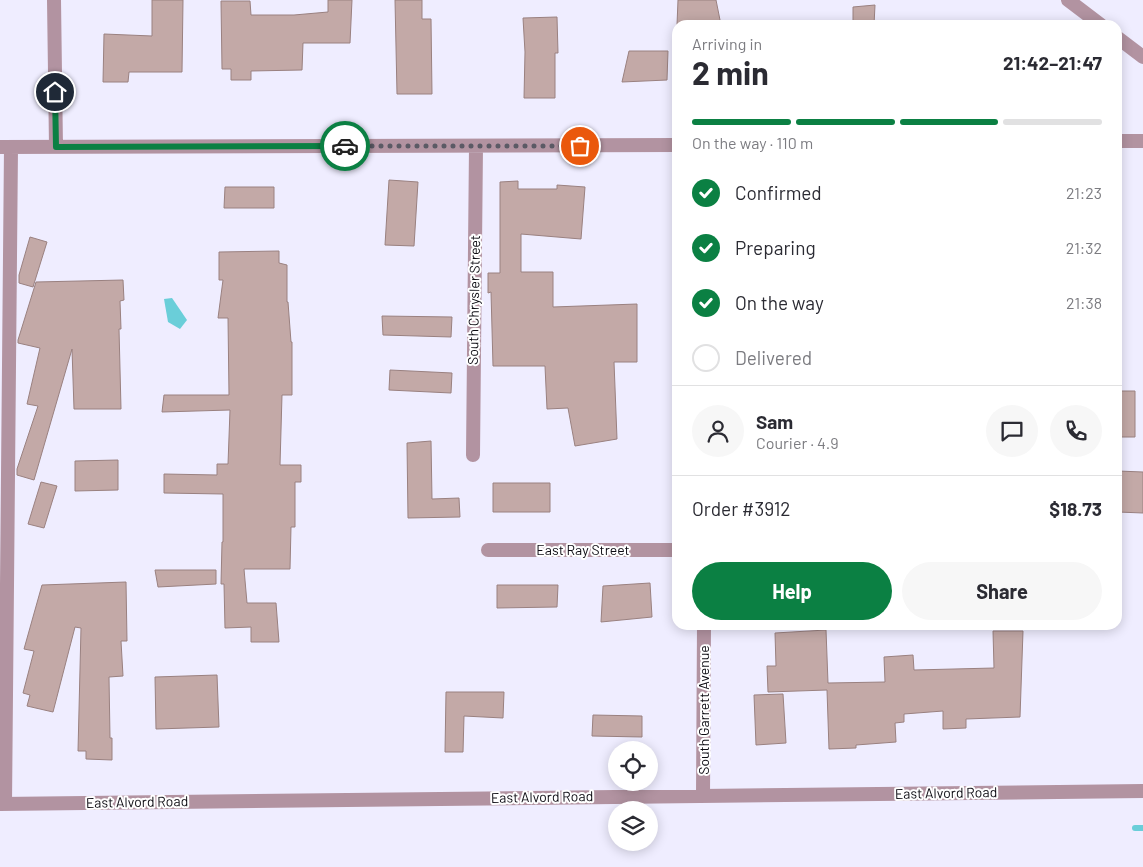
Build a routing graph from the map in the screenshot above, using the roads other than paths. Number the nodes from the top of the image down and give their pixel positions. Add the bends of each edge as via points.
1 (54, 0) edge
2 (1068, 0) edge
3 (1094, 20) edge
4 (1122, 41) edge
5 (1143, 58) edge
6 (1122, 141) edge
7 (1143, 141) edge
8 (672, 145) edge
9 (476, 146) junction
10 (6, 147) edge
11 (56, 147) junction
12 (473, 455) dead end
13 (488, 550) dead end
14 (672, 550) edge
15 (704, 630) edge
16 (1143, 791) edge
17 (703, 796) junction
18 (2, 804) edge

1 - 11 street
2 - 3 street
4 - 5 street
6 - 7 street
8 - 9 street
9 - 11 street
9 - 12 street, South Chrysler Street
10 - 11 street
10 - 18 street
13 - 14 street, East Ray Street
15 - 17 street, South Garrett Avenue
16 - 17 street, East Alvord Road
17 - 18 street, East Alvord Road

